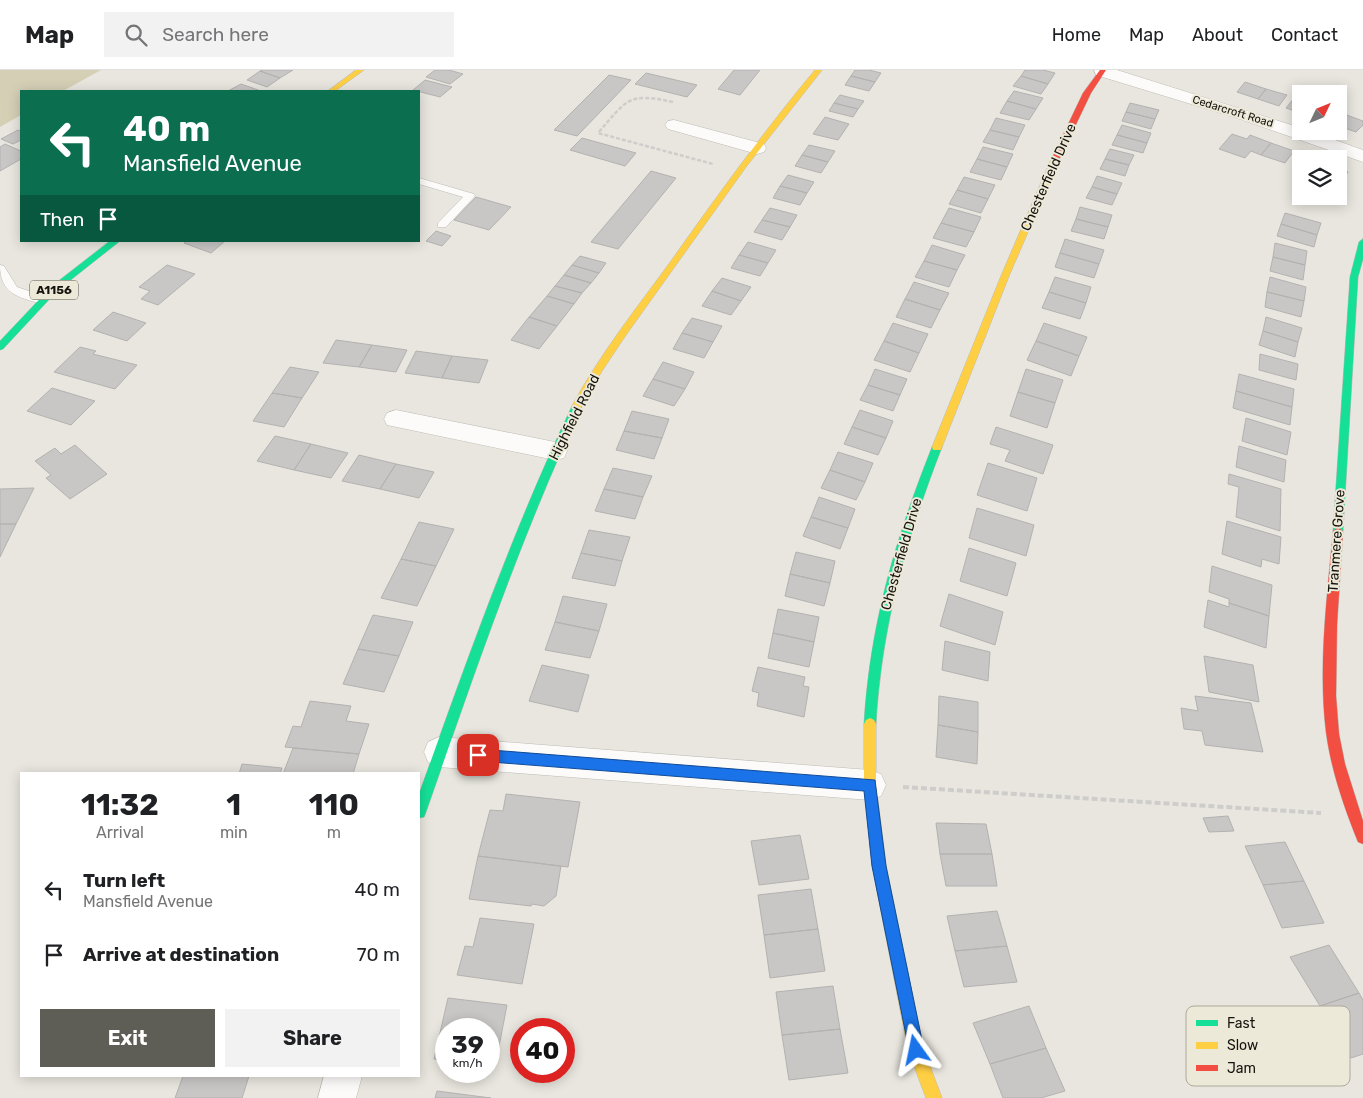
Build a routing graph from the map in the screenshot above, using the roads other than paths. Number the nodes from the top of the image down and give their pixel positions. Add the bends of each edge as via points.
1 (362, 70) edge
2 (819, 70) edge
3 (1102, 70) edge
4 (332, 90) edge
5 (674, 126) dead end
6 (757, 148) junction
7 (1363, 156) edge
8 (420, 180) edge
9 (442, 225) dead end
10 (115, 242) edge
11 (1363, 242) edge
12 (0, 269) edge
13 (42, 300) junction
14 (0, 347) edge
15 (396, 419) dead end
16 (555, 452) junction
17 (439, 752) junction
18 (870, 785) junction
19 (420, 809) edge
20 (1363, 837) edge
21 (343, 1077) edge
22 (337, 1098) edge
23 (934, 1098) edge

1 - 4 street
2 - 6 street, Highfield Road
3 - 7 street, Cedarcroft Road via 1270,122
3 - 18 street, Chesterfield Drive via 1066,135 1005,276 907,527 887,592 876,653 870,721
5 - 6 street
6 - 16 street, Highfield Road via 623,333 586,389
8 - 9 lane via 470,196
10 - 13 street, A1156
11 - 20 street, Tranmere Grove via 1354,277 1350,322 1329,679 1334,747 1353,815
12 - 13 lane via 13,290
13 - 14 street, A1156
15 - 16 street
16 - 17 street, Highfield Road
17 - 18 street
17 - 19 street, Highfield Road
18 - 23 street, Chesterfield Drive via 879,866 896,956 916,1050
21 - 22 street

